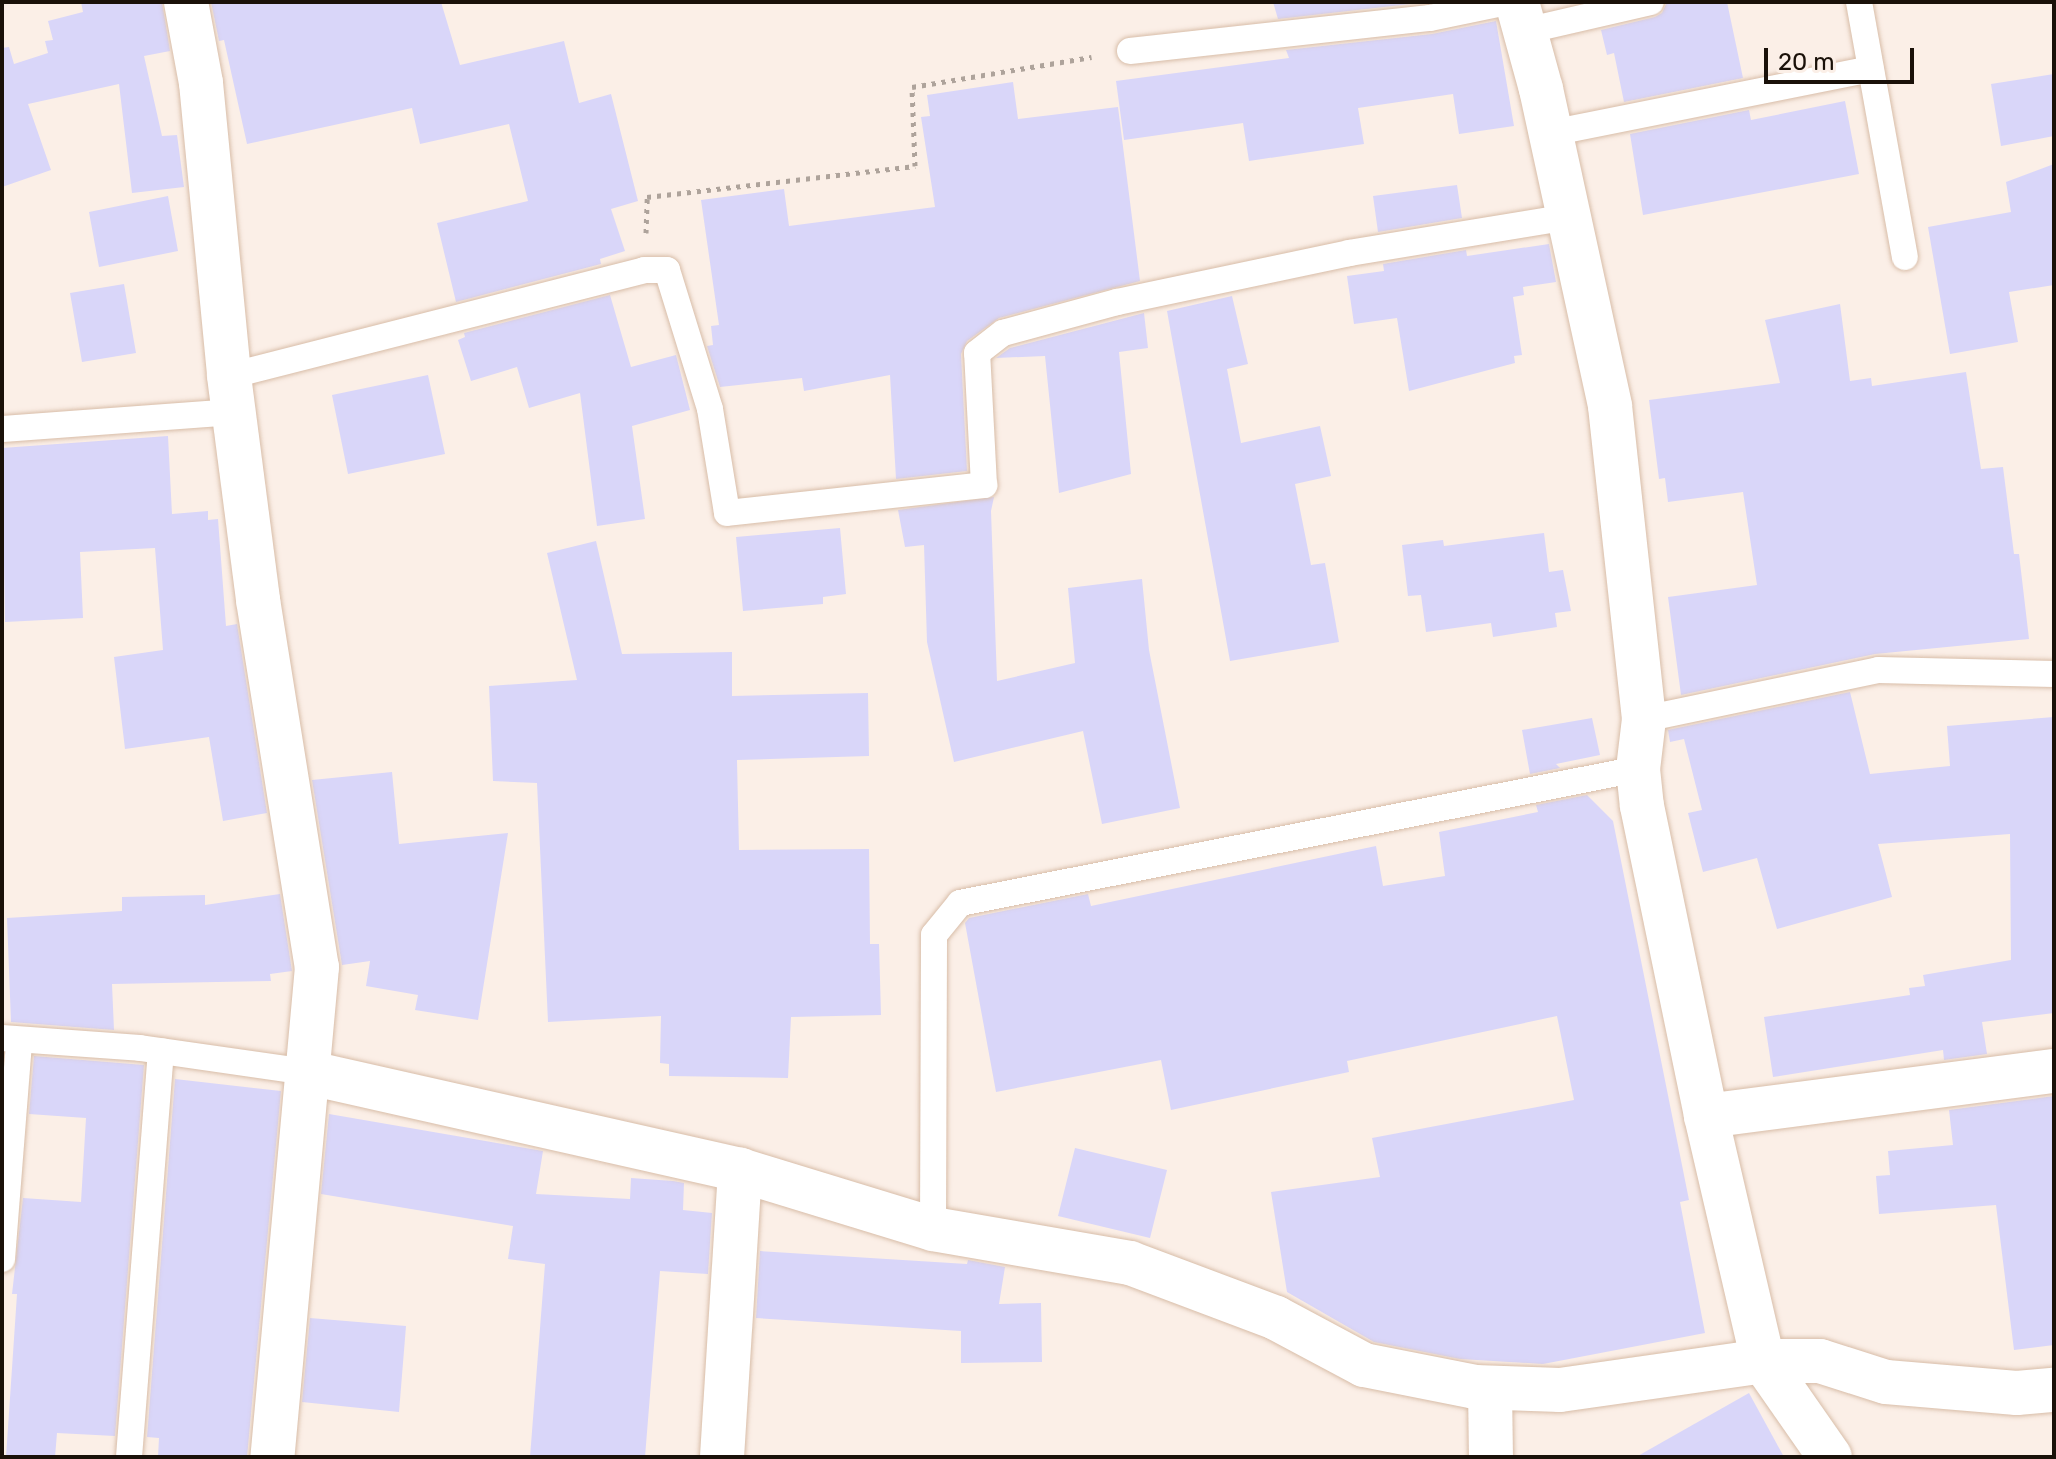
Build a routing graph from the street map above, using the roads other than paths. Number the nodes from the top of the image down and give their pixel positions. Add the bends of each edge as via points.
1 (186, 2) edge
2 (1651, 2) edge
3 (1859, 2) edge
4 (1516, 12) edge
5 (1130, 51) road end
6 (1871, 69) junction
7 (1551, 133) junction
8 (1570, 217) junction
9 (1905, 257) dead end
10 (231, 394) junction
11 (2, 429) edge
12 (2054, 674) edge
13 (1644, 719) junction
14 (1638, 769) junction
15 (11, 1040) edge
16 (161, 1051) junction
17 (2054, 1071) edge
18 (306, 1072) junction
19 (1706, 1116) junction
20 (740, 1170) junction
21 (933, 1229) junction
22 (2, 1259) edge
23 (1763, 1361) junction
24 (1490, 1388) junction
25 (2054, 1390) edge
26 (129, 1457) edge
27 (272, 1457) edge
28 (722, 1457) edge
29 (1491, 1457) edge
30 (1830, 1457) edge

1 - 10 street via 201,83
2 - 4 lane
3 - 6 lane
4 - 5 lane
4 - 7 street
6 - 7 lane
6 - 9 lane
7 - 8 street
8 - 10 lane via 1349,253 1117,302 1003,333 977,353 984,485 727,513 710,409 667,270 644,270
8 - 13 street via 1610,406
10 - 11 lane
10 - 18 street via 317,967
12 - 13 lane via 1878,670
13 - 14 street
14 - 19 street
14 - 21 lane via 960,903 934,935
15 - 16 lane
15 - 22 lane
16 - 18 lane
16 - 26 lane
17 - 19 street
18 - 20 street
18 - 27 street
19 - 23 street
20 - 21 street
20 - 28 street
21 - 24 street via 1130,1263 1276,1318 1364,1365
23 - 24 street via 1560,1390
23 - 25 street via 1820,1361 1886,1382 2017,1393
23 - 30 street
24 - 29 street

